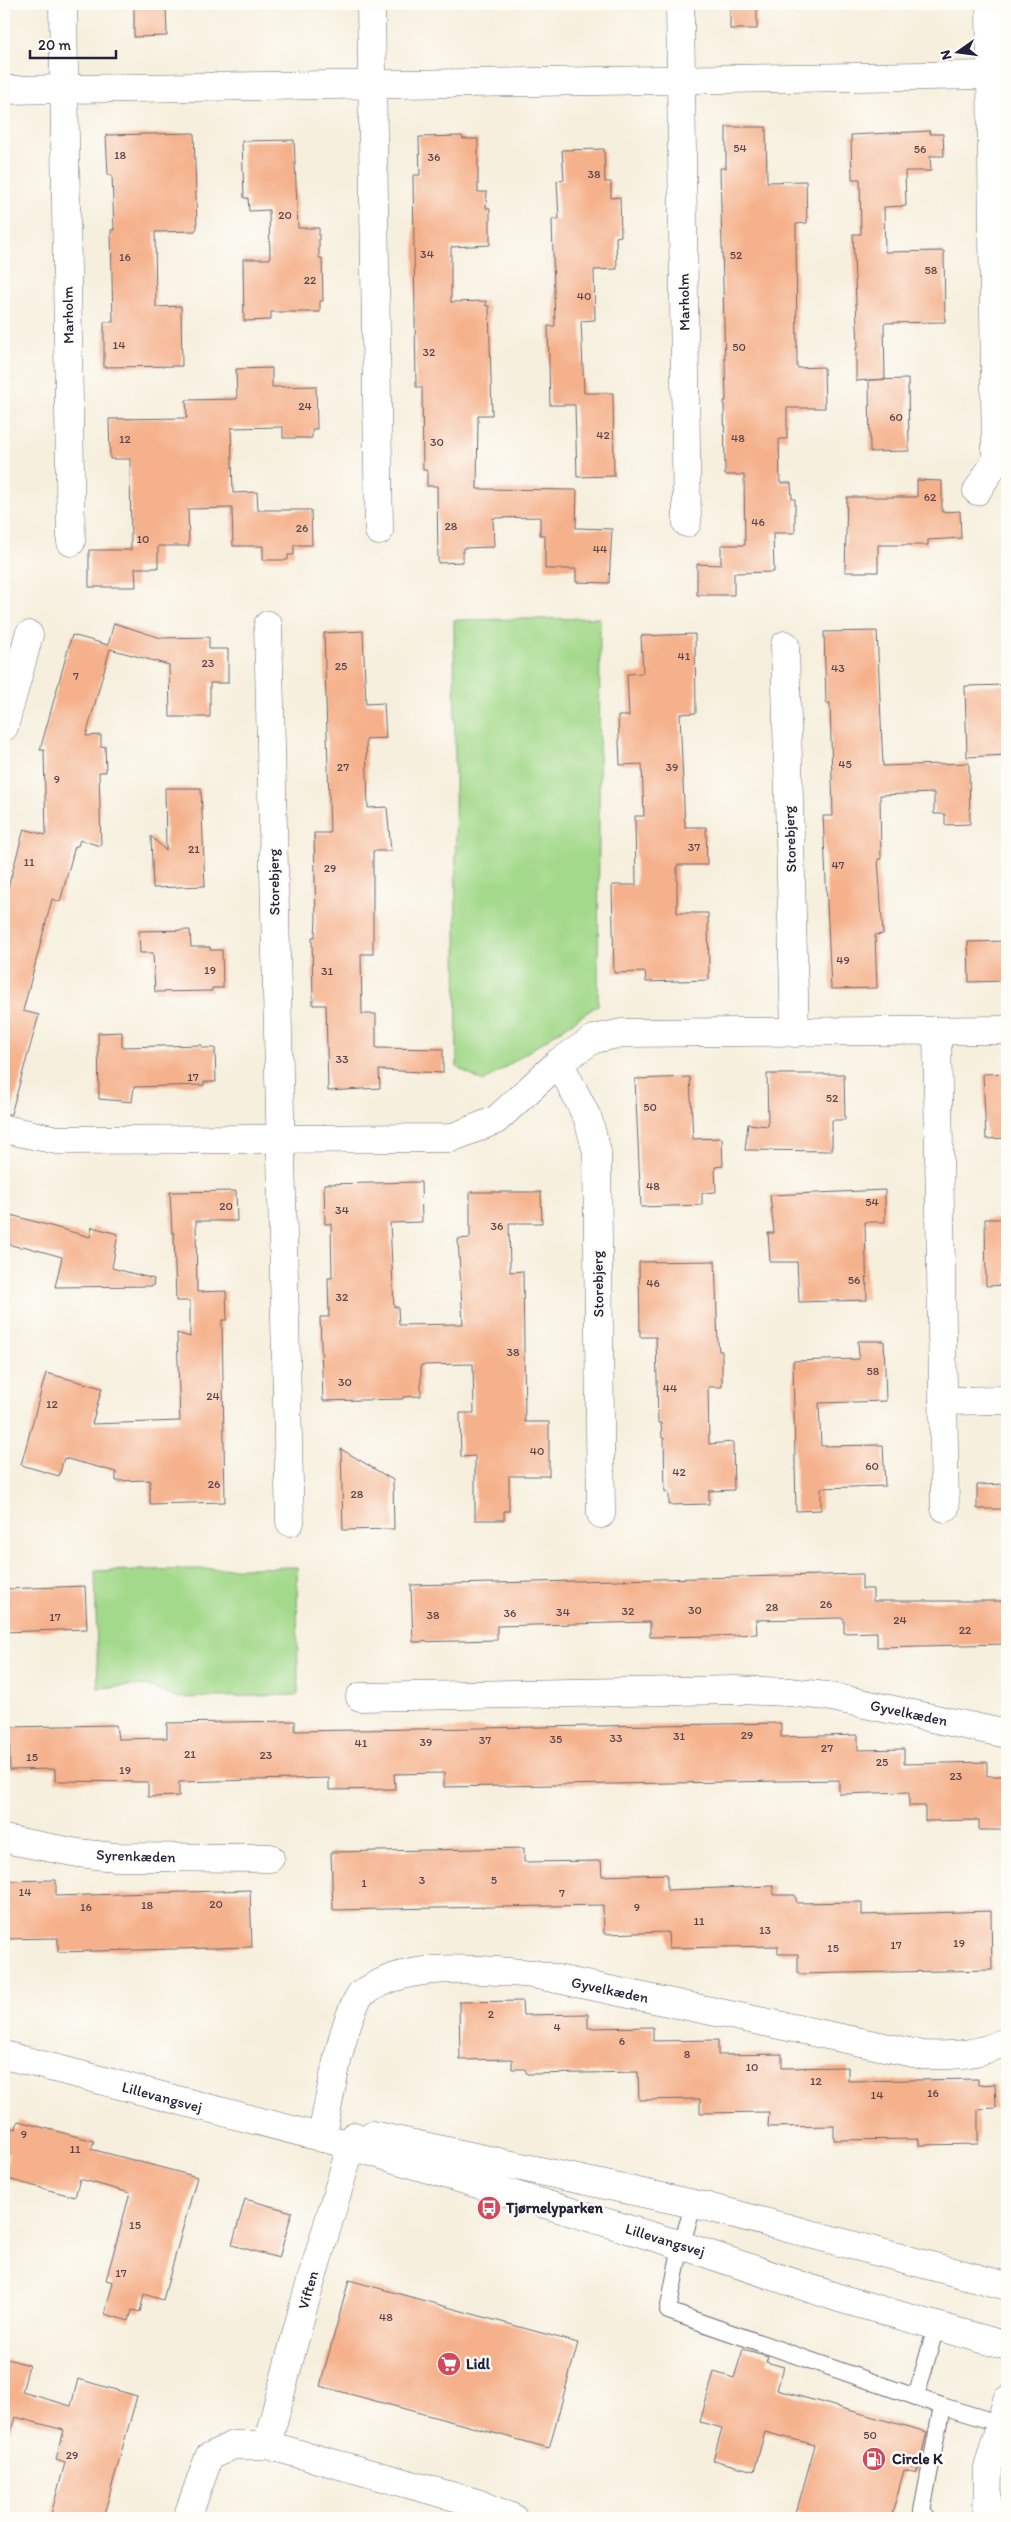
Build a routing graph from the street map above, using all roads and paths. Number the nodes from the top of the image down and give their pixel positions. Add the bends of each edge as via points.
1 (63, 4) edge
2 (371, 4) edge
3 (680, 4) edge
4 (990, 4) edge
5 (991, 76) junction
6 (681, 80) junction
7 (372, 84) junction
8 (64, 89) junction
9 (4, 90) edge
10 (1000, 202) edge
11 (1002, 461) edge
12 (977, 491) dead end
13 (687, 523) dead end
14 (378, 531) dead end
15 (71, 542) dead end
16 (268, 625) dead end
17 (29, 635) dead end
18 (784, 645) dead end
19 (4, 727) edge
20 (1007, 1030) edge
21 (937, 1031) junction
22 (795, 1033) junction
23 (560, 1062) junction
24 (4, 1129) edge
25 (280, 1140) junction
26 (1007, 1400) edge
27 (943, 1401) junction
28 (945, 1508) dead end
29 (601, 1514) dead end
30 (290, 1522) dead end
31 (360, 1697) dead end
32 (1007, 1734) edge
33 (4, 1839) edge
34 (270, 1858) dead end
35 (1007, 2041) edge
36 (4, 2054) edge
37 (321, 2138) junction
38 (353, 2141) junction
39 (694, 2204) junction
40 (681, 2245) junction
41 (1007, 2286) edge
42 (936, 2327) junction
43 (1007, 2346) edge
44 (916, 2397) junction
45 (942, 2406) junction
46 (1004, 2412) edge
47 (267, 2445) junction
48 (1007, 2514) edge
49 (925, 2515) edge
50 (187, 2518) edge
51 (514, 2518) edge
52 (987, 2518) edge
53 (1002, 2518) edge

1 - 8 street, Marholm
2 - 7 street
3 - 6 street, Marholm
4 - 5 street
5 - 6 street
5 - 10 street
6 - 7 street
6 - 13 street, Marholm
7 - 8 street
7 - 14 street
8 - 9 street
8 - 15 street, Marholm
10 - 11 street
11 - 12 street
16 - 25 street, Storebjerg
17 - 19 street
18 - 22 street, Storebjerg
20 - 21 street
21 - 22 street
21 - 27 street
22 - 23 street via 622,1033 594,1040
23 - 25 street via 496,1120 451,1138
23 - 29 street, Storebjerg via 588,1119 597,1152
24 - 25 street via 56,1140
25 - 30 street, Storebjerg
26 - 27 street
27 - 28 street
31 - 32 street, Gyvelkæden via 734,1690 788,1692 872,1704
33 - 34 street, Syrenkæden via 78,1853 115,1856
35 - 37 street, Gyvelkæden via 993,2048 958,2056 923,2055 533,1974 426,1971 386,1979 361,1994 346,2027
36 - 37 street, Lillevangsvej
37 - 38 street, Lillevangsvej
38 - 39 street, Lillevangsvej via 369,2135
38 - 40 street, Lillevangsvej
38 - 47 street, Viften via 303,2308
39 - 40 lane
39 - 41 street, Lillevangsvej
40 - 42 street, Lillevangsvej
40 - 44 lane via 668,2311
42 - 43 street, Lillevangsvej
42 - 44 lane
44 - 45 lane
45 - 46 lane
45 - 49 lane
46 - 52 street via 988,2468
47 - 50 street via 233,2445 208,2457
47 - 51 street via 477,2503
48 - 53 street

